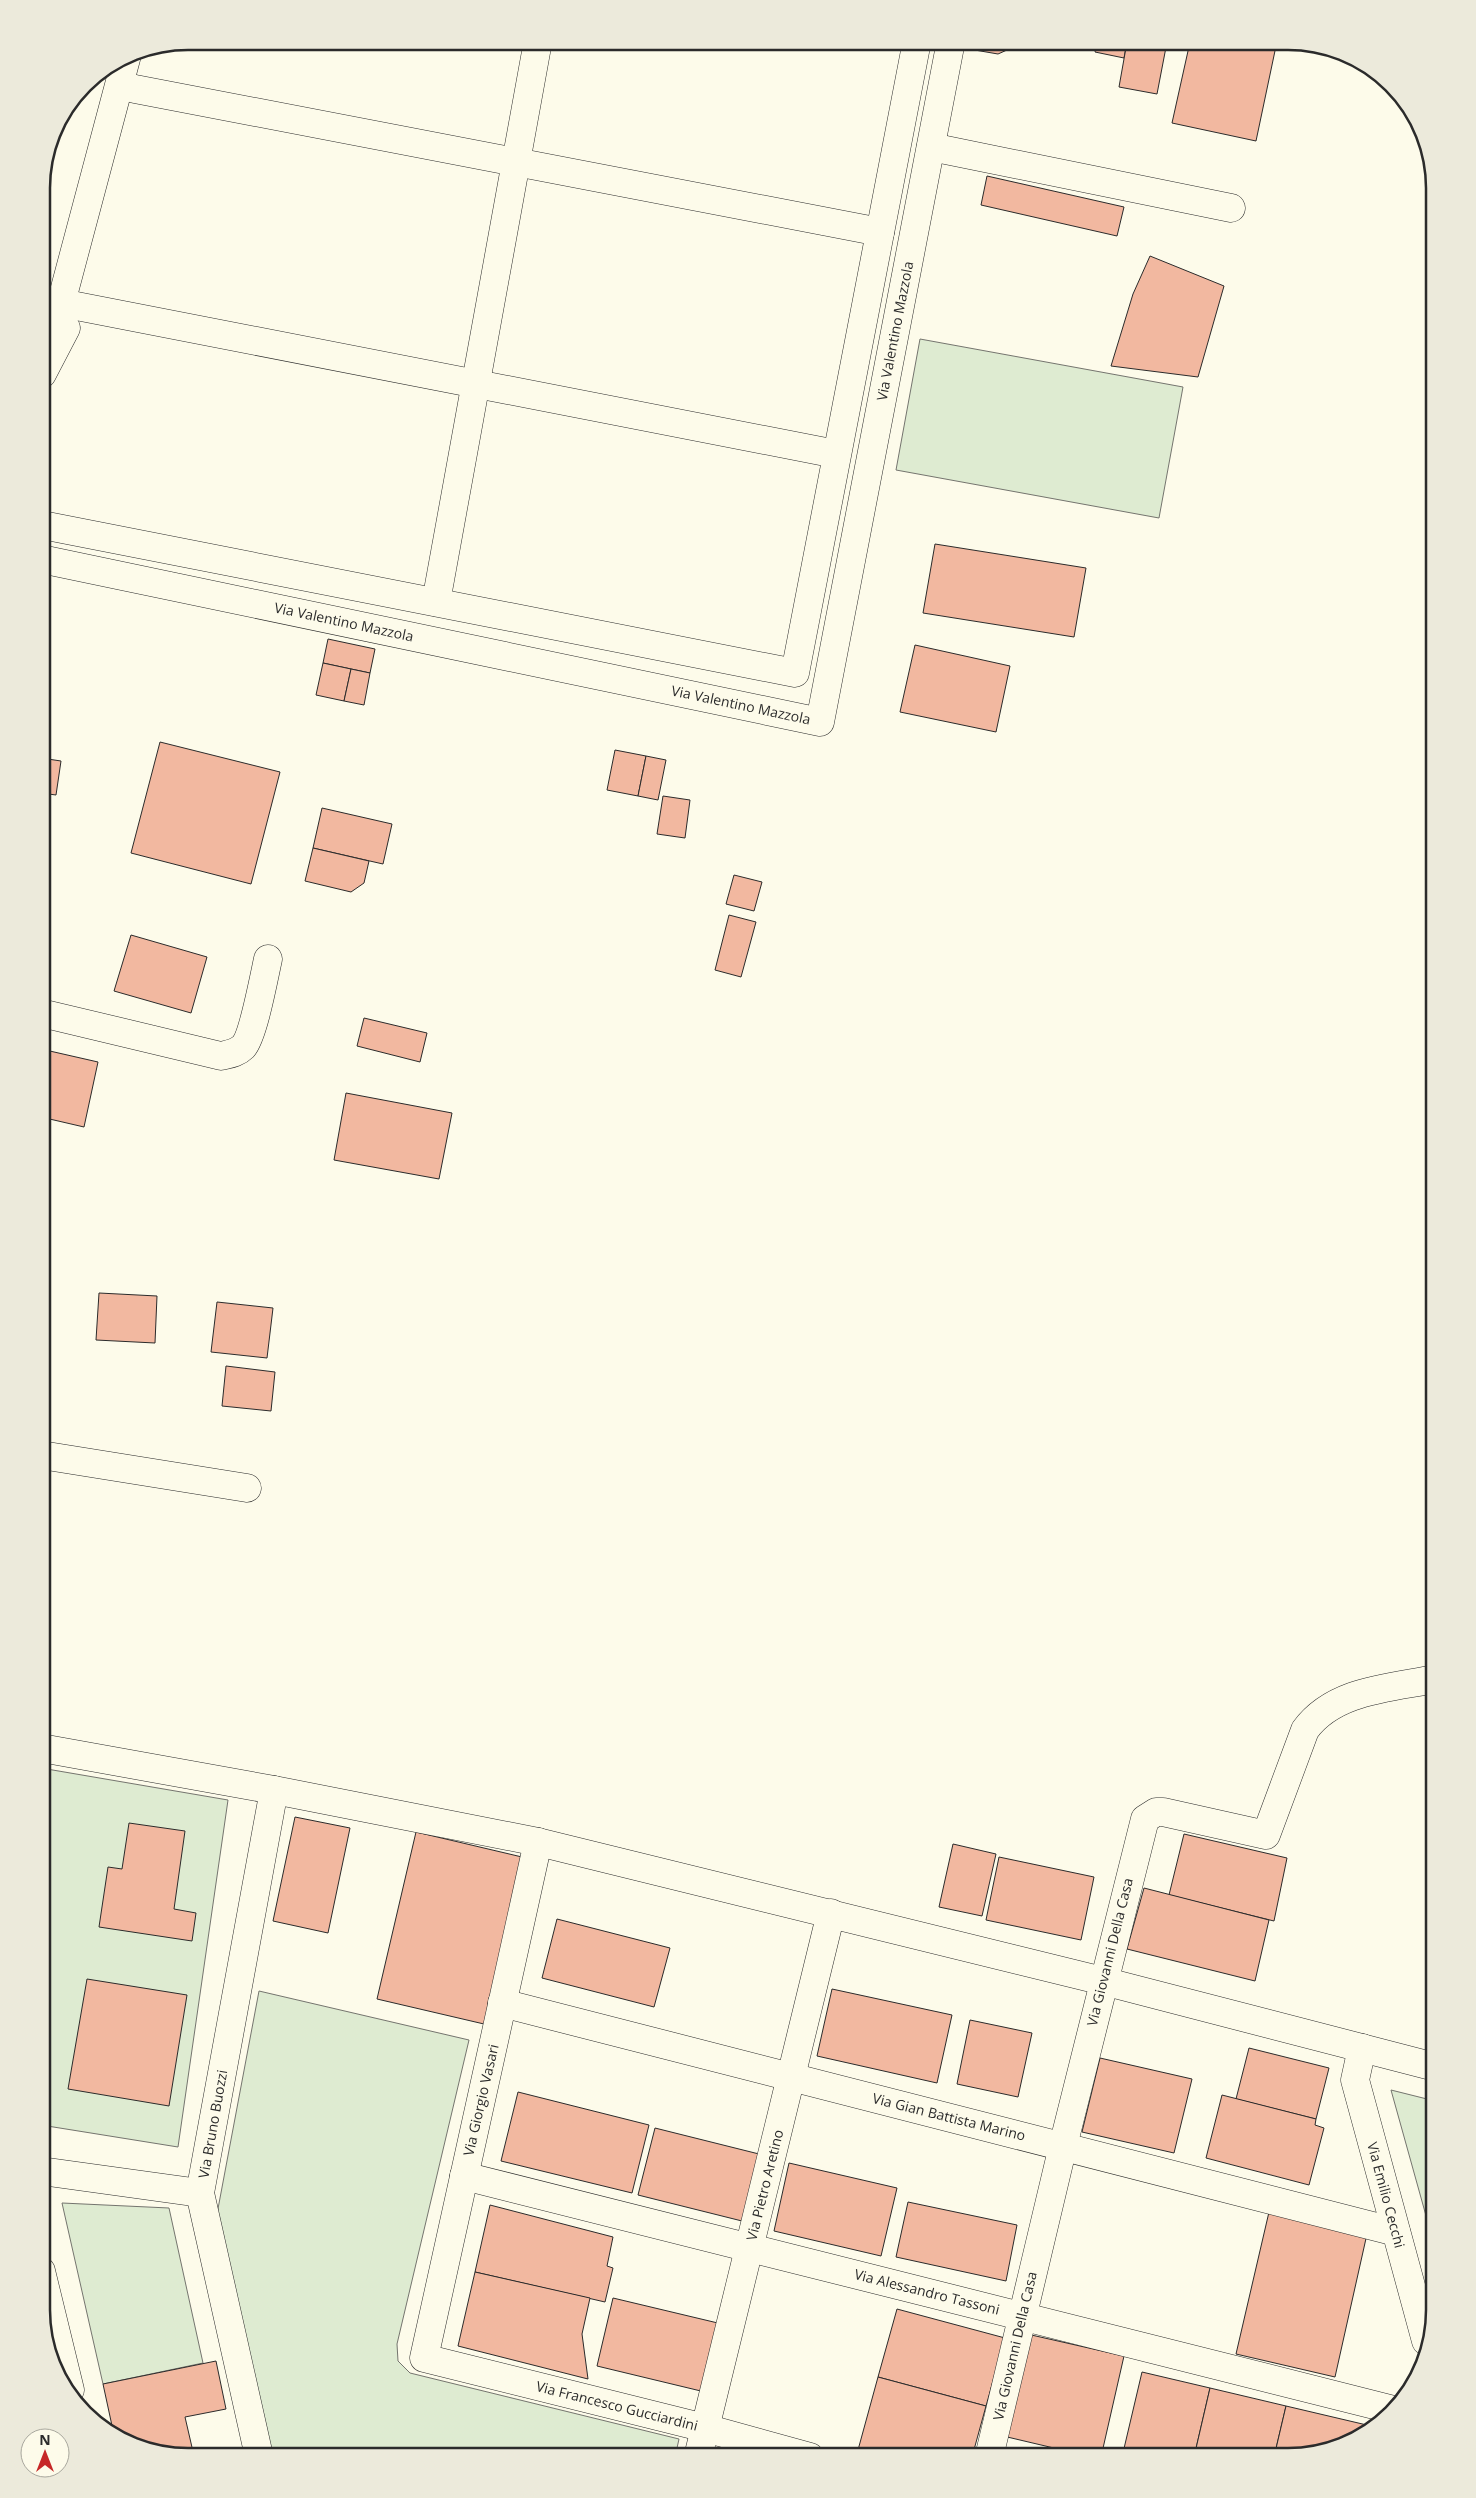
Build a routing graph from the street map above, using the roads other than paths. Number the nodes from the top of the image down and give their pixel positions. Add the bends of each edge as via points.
1 (536, 50) edge
2 (915, 50) edge
3 (949, 50) edge
4 (125, 65) edge
5 (120, 85) junction
6 (931, 147) junction
7 (516, 163) junction
8 (1231, 208) dead end
9 (880, 232) junction
10 (69, 305) junction
11 (50, 332) edge
12 (50, 354) edge
13 (475, 384) junction
14 (836, 454) junction
15 (50, 526) edge
16 (50, 561) edge
17 (436, 602) junction
18 (268, 960) dead end
19 (50, 1014) edge
20 (50, 1456) edge
21 (247, 1488) dead end
22 (1426, 1681) edge
23 (50, 1750) edge
24 (274, 1790) junction
25 (538, 1842) junction
26 (830, 1913) junction
27 (1103, 1981) junction
28 (502, 2003) junction
29 (1362, 2048) junction
30 (1426, 2065) edge
31 (792, 2077) junction
32 (1063, 2146) junction
33 (50, 2172) edge
34 (464, 2176) junction
35 (200, 2193) junction
36 (1396, 2232) junction
37 (750, 2248) junction
38 (50, 2308) edge
39 (1023, 2316) junction
40 (1424, 2333) edge
41 (424, 2358) joint
42 (66, 2375) edge
43 (1385, 2408) edge
44 (705, 2428) junction
45 (257, 2448) edge
46 (700, 2448) edge
47 (777, 2448) edge
48 (991, 2448) edge

1 - 7 street
2 - 9 street
3 - 6 street, Via Valentino Mazzola
4 - 5 street
5 - 7 street
5 - 10 street
6 - 8 street
6 - 16 street, Via Valentino Mazzola via 820,722
7 - 9 street
7 - 13 street
9 - 14 street
10 - 11 street
10 - 12 street
10 - 13 street
13 - 14 street
13 - 17 street
14 - 17 street via 795,673
15 - 17 street
18 - 19 street via 247,1041 237,1052 221,1056
20 - 21 street
22 - 27 street, Via Giovanni Della Casa via 1346,1698 1314,1718 1305,1730 1266,1835 1163,1812 1156,1812 1145,1819
23 - 24 street
24 - 25 street
24 - 35 street, Via Bruno Buozzi
25 - 26 street
25 - 28 street, Via Giorgio Vasari
26 - 27 street
26 - 31 street, Via Pietro Aretino
27 - 29 street
27 - 32 street, Via Giovanni Della Casa
28 - 31 street, Via Gian Battista Marino
28 - 34 street, Via Giorgio Vasari
29 - 30 street
29 - 36 street, Via Emilio Cecchi via 1355,2080
31 - 32 street, Via Gian Battista Marino
31 - 37 street, Via Pietro Aretino
32 - 36 street, Via Gian Battista Marino
32 - 39 street, Via Giovanni Della Casa
33 - 35 street
34 - 37 street, Via Alessandro Tassoni
34 - 41 street, Via Giorgio Vasari
35 - 45 street, Via Bruno Buozzi
36 - 40 street, Via Emilio Cecchi
37 - 39 street, Via Alessandro Tassoni
37 - 44 street, Via Pietro Aretino
38 - 42 street
39 - 43 street, Via Alessandro Tassoni
39 - 48 street, Via Giovanni Della Casa
41 - 44 street, Via Francesco Gucciardini
44 - 46 street, Via Pietro Aretino
44 - 47 street, Via Francesco Gucciardini

